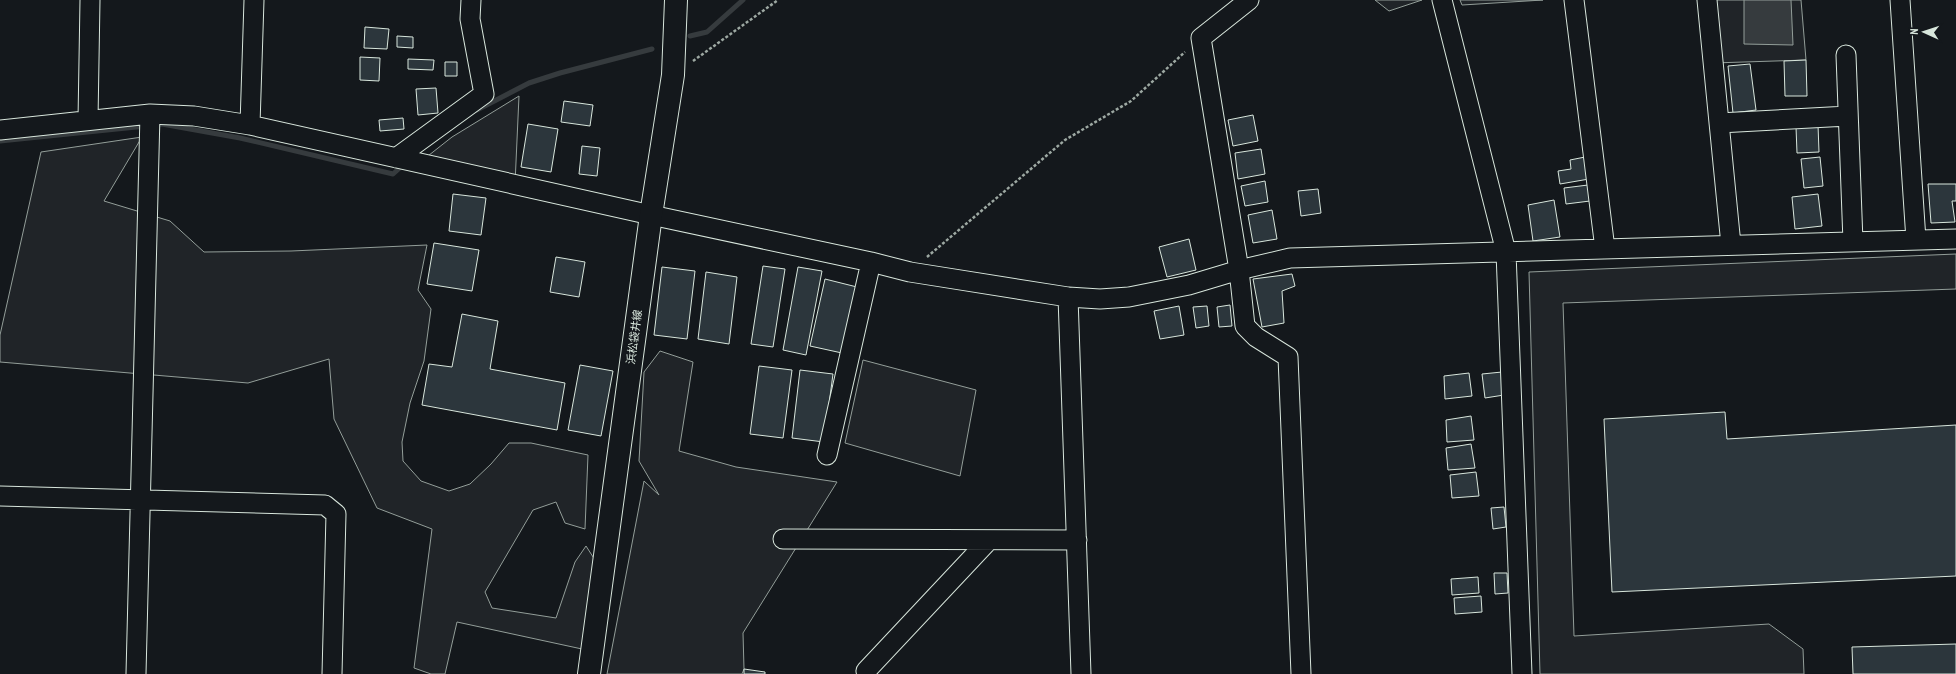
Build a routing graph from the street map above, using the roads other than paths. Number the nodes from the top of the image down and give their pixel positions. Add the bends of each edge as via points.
1 (90, 0) edge
2 (254, 0) edge
3 (471, 0) edge
4 (676, 0) edge
5 (1249, 0) edge
6 (1442, 0) edge
7 (1574, 0) edge
8 (1707, 0) edge
9 (1900, 0) edge
10 (1846, 55) dead end
11 (150, 114) junction
12 (1848, 116) junction
13 (88, 120) junction
14 (1719, 123) junction
15 (250, 125) junction
16 (0, 130) edge
17 (396, 158) junction
18 (651, 215) junction
19 (1956, 239) edge
20 (1916, 240) junction
21 (1853, 242) junction
22 (1731, 246) junction
23 (1604, 249) junction
24 (1506, 252) junction
25 (872, 262) junction
26 (1239, 270) junction
27 (1068, 297) junction
28 (827, 456) dead end
29 (0, 496) edge
30 (140, 500) junction
31 (783, 539) dead end
32 (989, 540) junction
33 (1077, 540) junction
34 (136, 674) edge
35 (332, 674) edge
36 (589, 674) edge
37 (867, 674) edge
38 (1081, 674) edge
39 (1301, 674) edge
40 (1522, 674) edge

1 - 13 street
2 - 15 street
3 - 17 street via 470,19 484,94
4 - 18 main road, 浜松袋井線 via 673,76
5 - 26 street via 1201,38
6 - 24 street
7 - 23 street
8 - 14 street
9 - 20 street
10 - 12 street
11 - 13 street
11 - 15 street via 194,116
11 - 30 street
12 - 14 street
12 - 21 street
13 - 16 street
14 - 22 street
15 - 17 street
17 - 18 street
18 - 25 street
18 - 36 main road, 浜松袋井線
19 - 20 street
20 - 21 street
21 - 22 street
22 - 23 street
23 - 24 street
24 - 26 street via 1290,258
24 - 40 street
25 - 27 street via 910,272
25 - 28 street
26 - 27 street via 1189,285 1129,297
26 - 39 street via 1245,326 1256,337 1288,357
27 - 33 street
29 - 30 street
30 - 34 street
30 - 35 street via 325,505 336,514
31 - 32 street
32 - 33 street
32 - 37 street via 866,671
33 - 38 street

